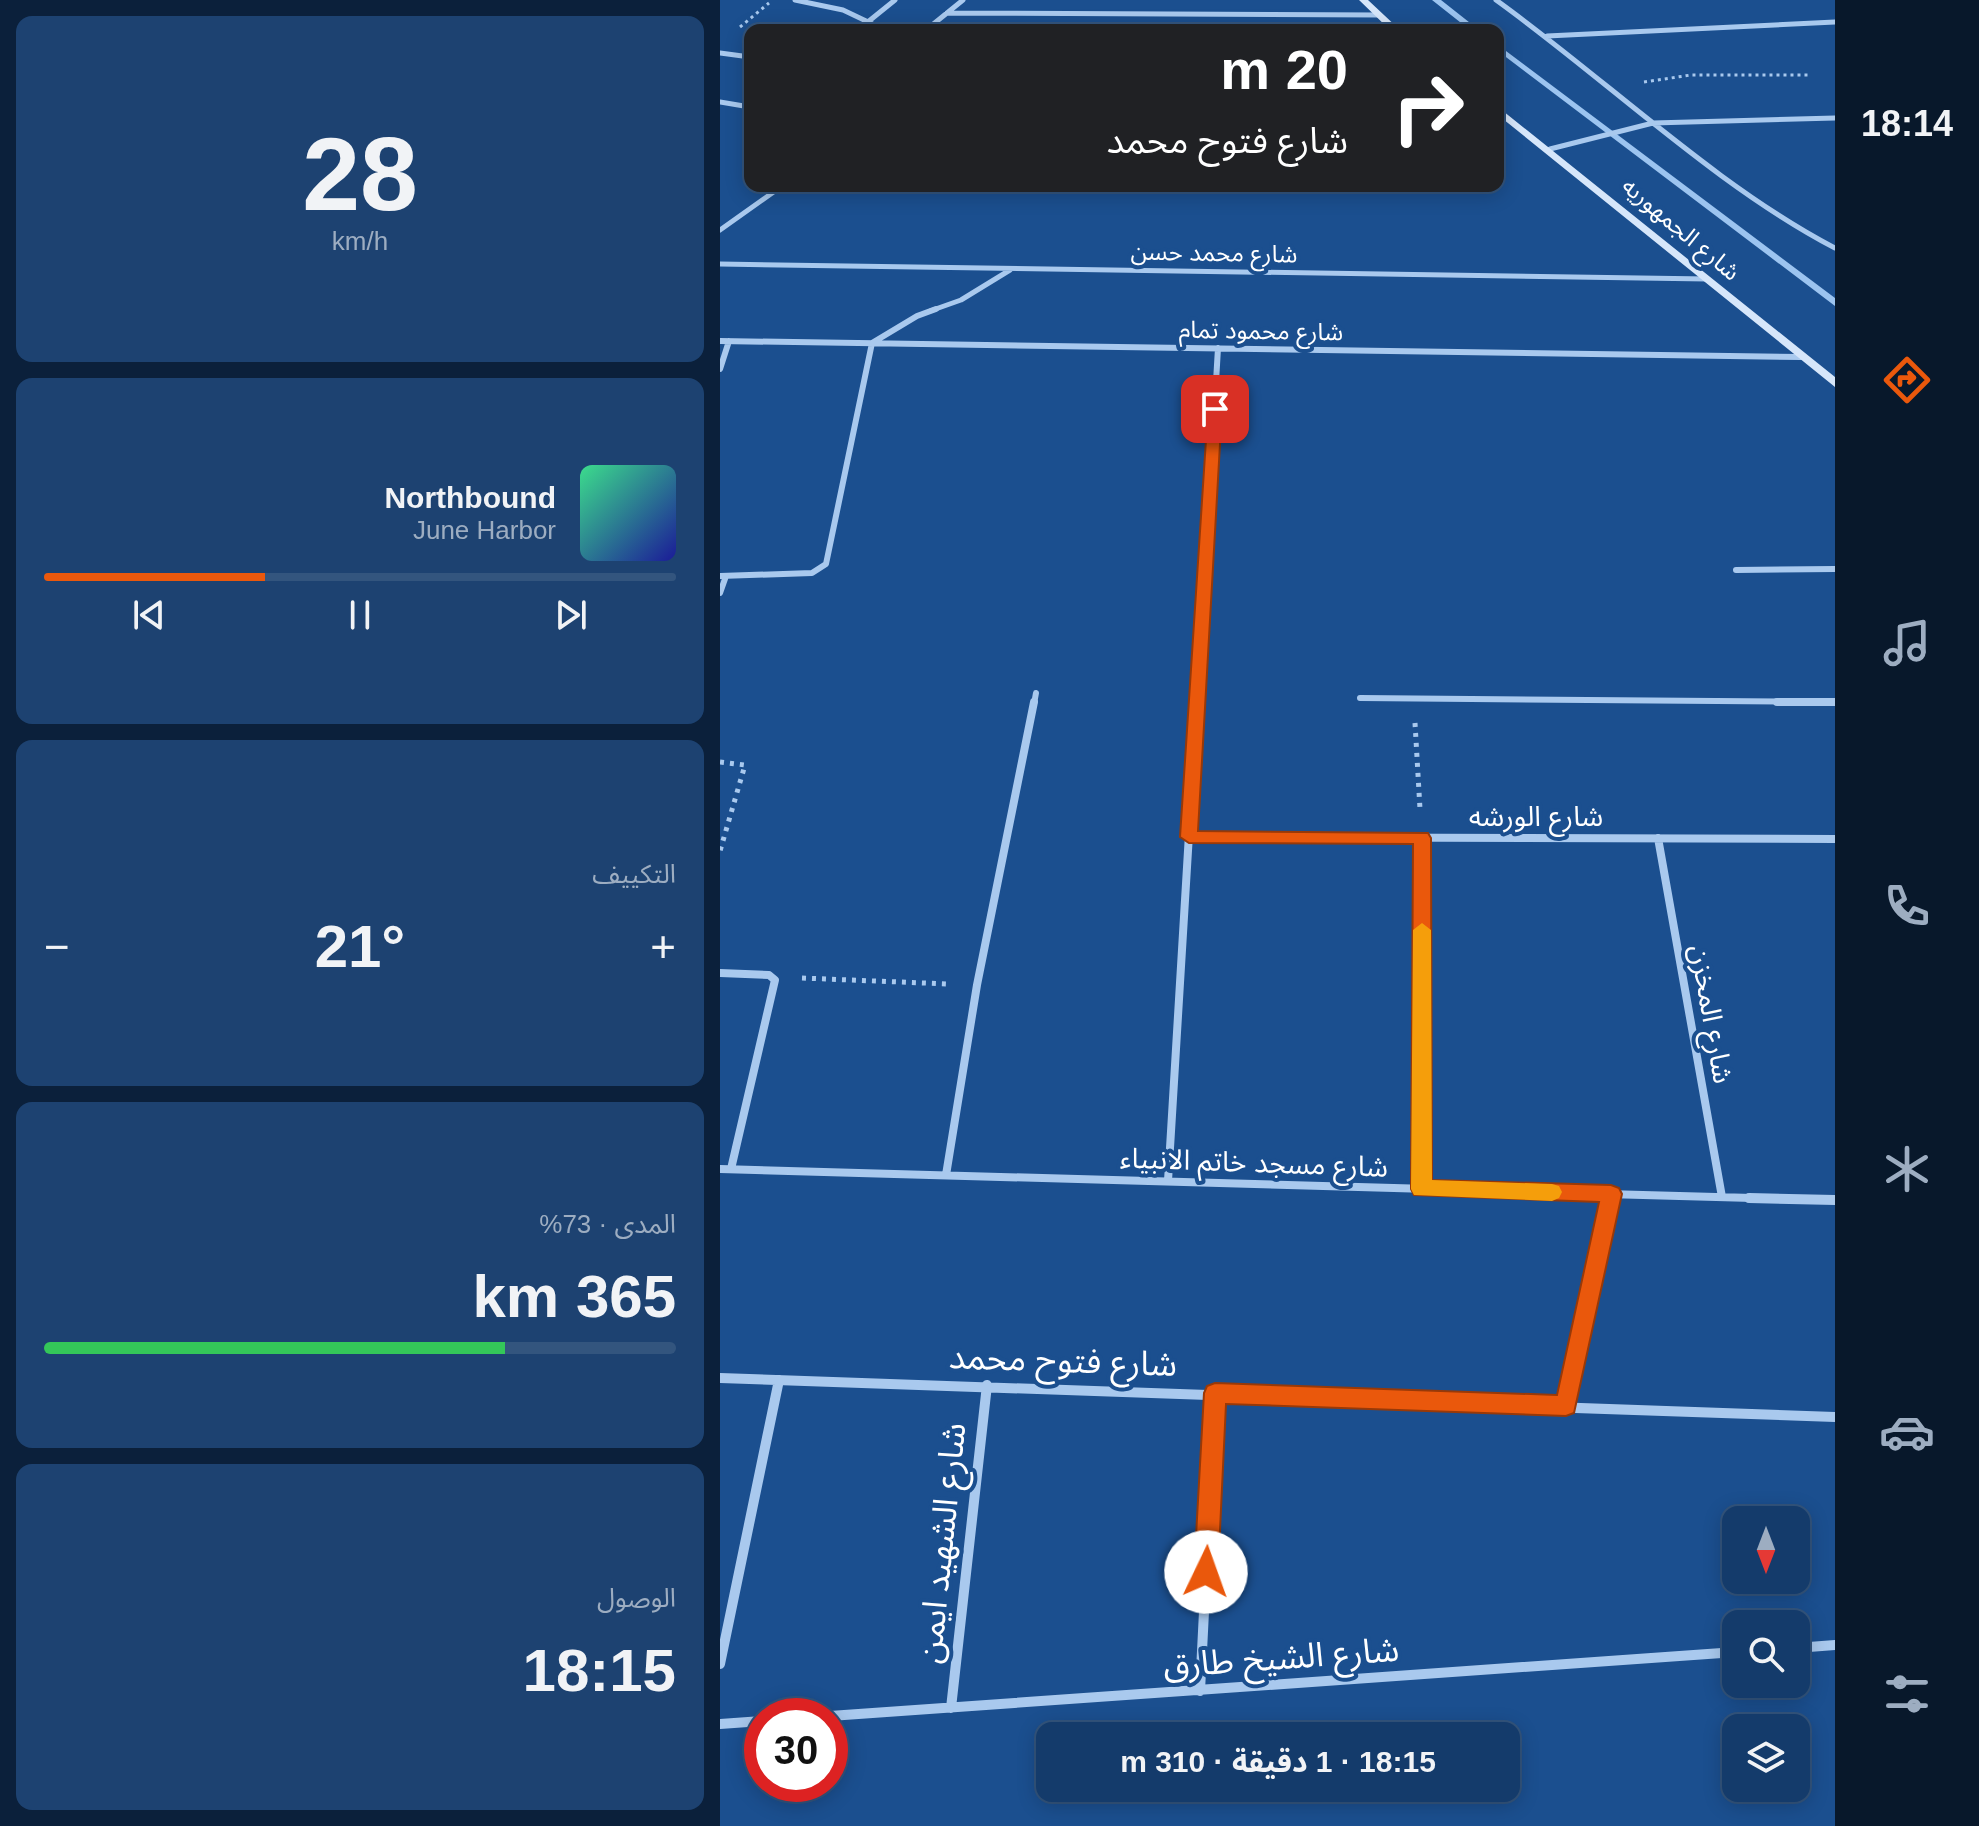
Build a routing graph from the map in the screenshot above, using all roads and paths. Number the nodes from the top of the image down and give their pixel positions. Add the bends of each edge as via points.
1 (773, 0) edge
2 (795, 0) edge
3 (895, 0) edge
4 (963, 0) edge
5 (1363, 0) edge
6 (1496, 0) edge
7 (947, 13) junction
8 (1379, 15) junction
9 (869, 21) junction
10 (1835, 22) edge
11 (874, 24) edge
12 (933, 24) edge
13 (1389, 24) edge
14 (736, 30) dead end
15 (1547, 36) junction
16 (720, 53) edge
17 (744, 56) edge
18 (1810, 75) dead end
19 (1609, 87) junction
20 (720, 102) edge
21 (744, 106) edge
22 (1504, 114) edge
23 (1835, 118) edge
24 (1653, 123) junction
25 (1550, 149) junction
26 (774, 192) edge
27 (720, 230) edge
28 (1835, 248) edge
29 (720, 264) edge
30 (1012, 269) junction
31 (1707, 279) junction
32 (720, 341) edge
33 (729, 341) junction
34 (872, 343) junction
35 (1218, 348) junction
36 (1801, 357) junction
37 (720, 369) edge
38 (1835, 383) edge
39 (1835, 569) edge
40 (1736, 570) dead end
41 (723, 576) edge
42 (720, 593) edge
43 (1036, 693) dead end
44 (1360, 698) dead end
45 (1414, 698) junction
46 (1835, 702) edge
47 (720, 762) edge
48 (1189, 837) junction
49 (1422, 838) junction
50 (1658, 838) junction
51 (1835, 839) edge
52 (720, 851) edge
53 (720, 973) edge
54 (774, 977) junction
55 (977, 985) junction
56 (720, 1169) edge
57 (731, 1169) junction
58 (946, 1175) junction
59 (1168, 1181) junction
60 (1421, 1189) junction
61 (1611, 1194) junction
62 (1722, 1197) junction
63 (1835, 1200) edge
64 (720, 1378) edge
65 (779, 1380) junction
66 (987, 1385) junction
67 (1215, 1393) junction
68 (1566, 1405) junction
69 (1835, 1417) edge
70 (1835, 1645) edge
71 (1810, 1647) edge
72 (1722, 1653) edge
73 (720, 1664) edge
74 (1200, 1691) junction
75 (951, 1708) junction
76 (848, 1715) edge
77 (744, 1722) edge
78 (720, 1724) edge

1 - 14 path
2 - 9 street
3 - 9 street
4 - 7 street
5 - 8 street
6 - 15 street
7 - 8 street
7 - 12 street
8 - 13 street
9 - 11 street
10 - 15 street
15 - 19 street
16 - 17 street
18 - 19 path via 1691,75
19 - 24 street
20 - 21 street
22 - 25 street, شارع الجمهوريه
23 - 24 street
24 - 25 street
24 - 28 street via 1790,223
25 - 31 street, شارع الجمهوريه
26 - 27 street
29 - 30 street, شارع محمد حسن
30 - 31 street, شارع محمد حسن
30 - 34 street
31 - 36 street, شارع الجمهوريه
32 - 33 street, شارع محمود تمام
33 - 34 street, شارع محمود تمام
33 - 37 street
34 - 35 street, شارع محمود تمام
34 - 41 street via 826,564 812,573
35 - 36 street, شارع محمود تمام
35 - 48 street
36 - 38 street, شارع الجمهوريه
39 - 40 street
41 - 42 street
43 - 55 street
44 - 45 street
45 - 46 street
45 - 49 path
47 - 52 path via 745,765
48 - 49 street, شارع الورشه
48 - 59 street
49 - 50 street, شارع الورشه
49 - 60 street
50 - 51 street, شارع الورشه
50 - 62 street, شارع المخزن
53 - 54 street
54 - 55 path
54 - 57 street
55 - 58 street
56 - 57 street, شارع مسجد خاتم الانبياء
57 - 58 street, شارع مسجد خاتم الانبياء
58 - 59 street, شارع مسجد خاتم الانبياء
59 - 60 street, شارع مسجد خاتم الانبياء
60 - 61 street, شارع مسجد خاتم الانبياء
61 - 62 street, شارع مسجد خاتم الانبياء
61 - 68 street
62 - 63 street, شارع مسجد خاتم الانبياء
64 - 65 street, شارع فتوح محمد
65 - 66 street, شارع فتوح محمد
65 - 73 street
66 - 67 street, شارع فتوح محمد
66 - 75 street, شارع الشهيد ايمن
67 - 68 street, شارع فتوح محمد
67 - 74 street
68 - 69 street, شارع فتوح محمد
70 - 71 street
72 - 74 street, شارع الشيخ طارق
74 - 75 street, شارع الشيخ طارق
75 - 76 street, شارع الشيخ طارق
77 - 78 street

